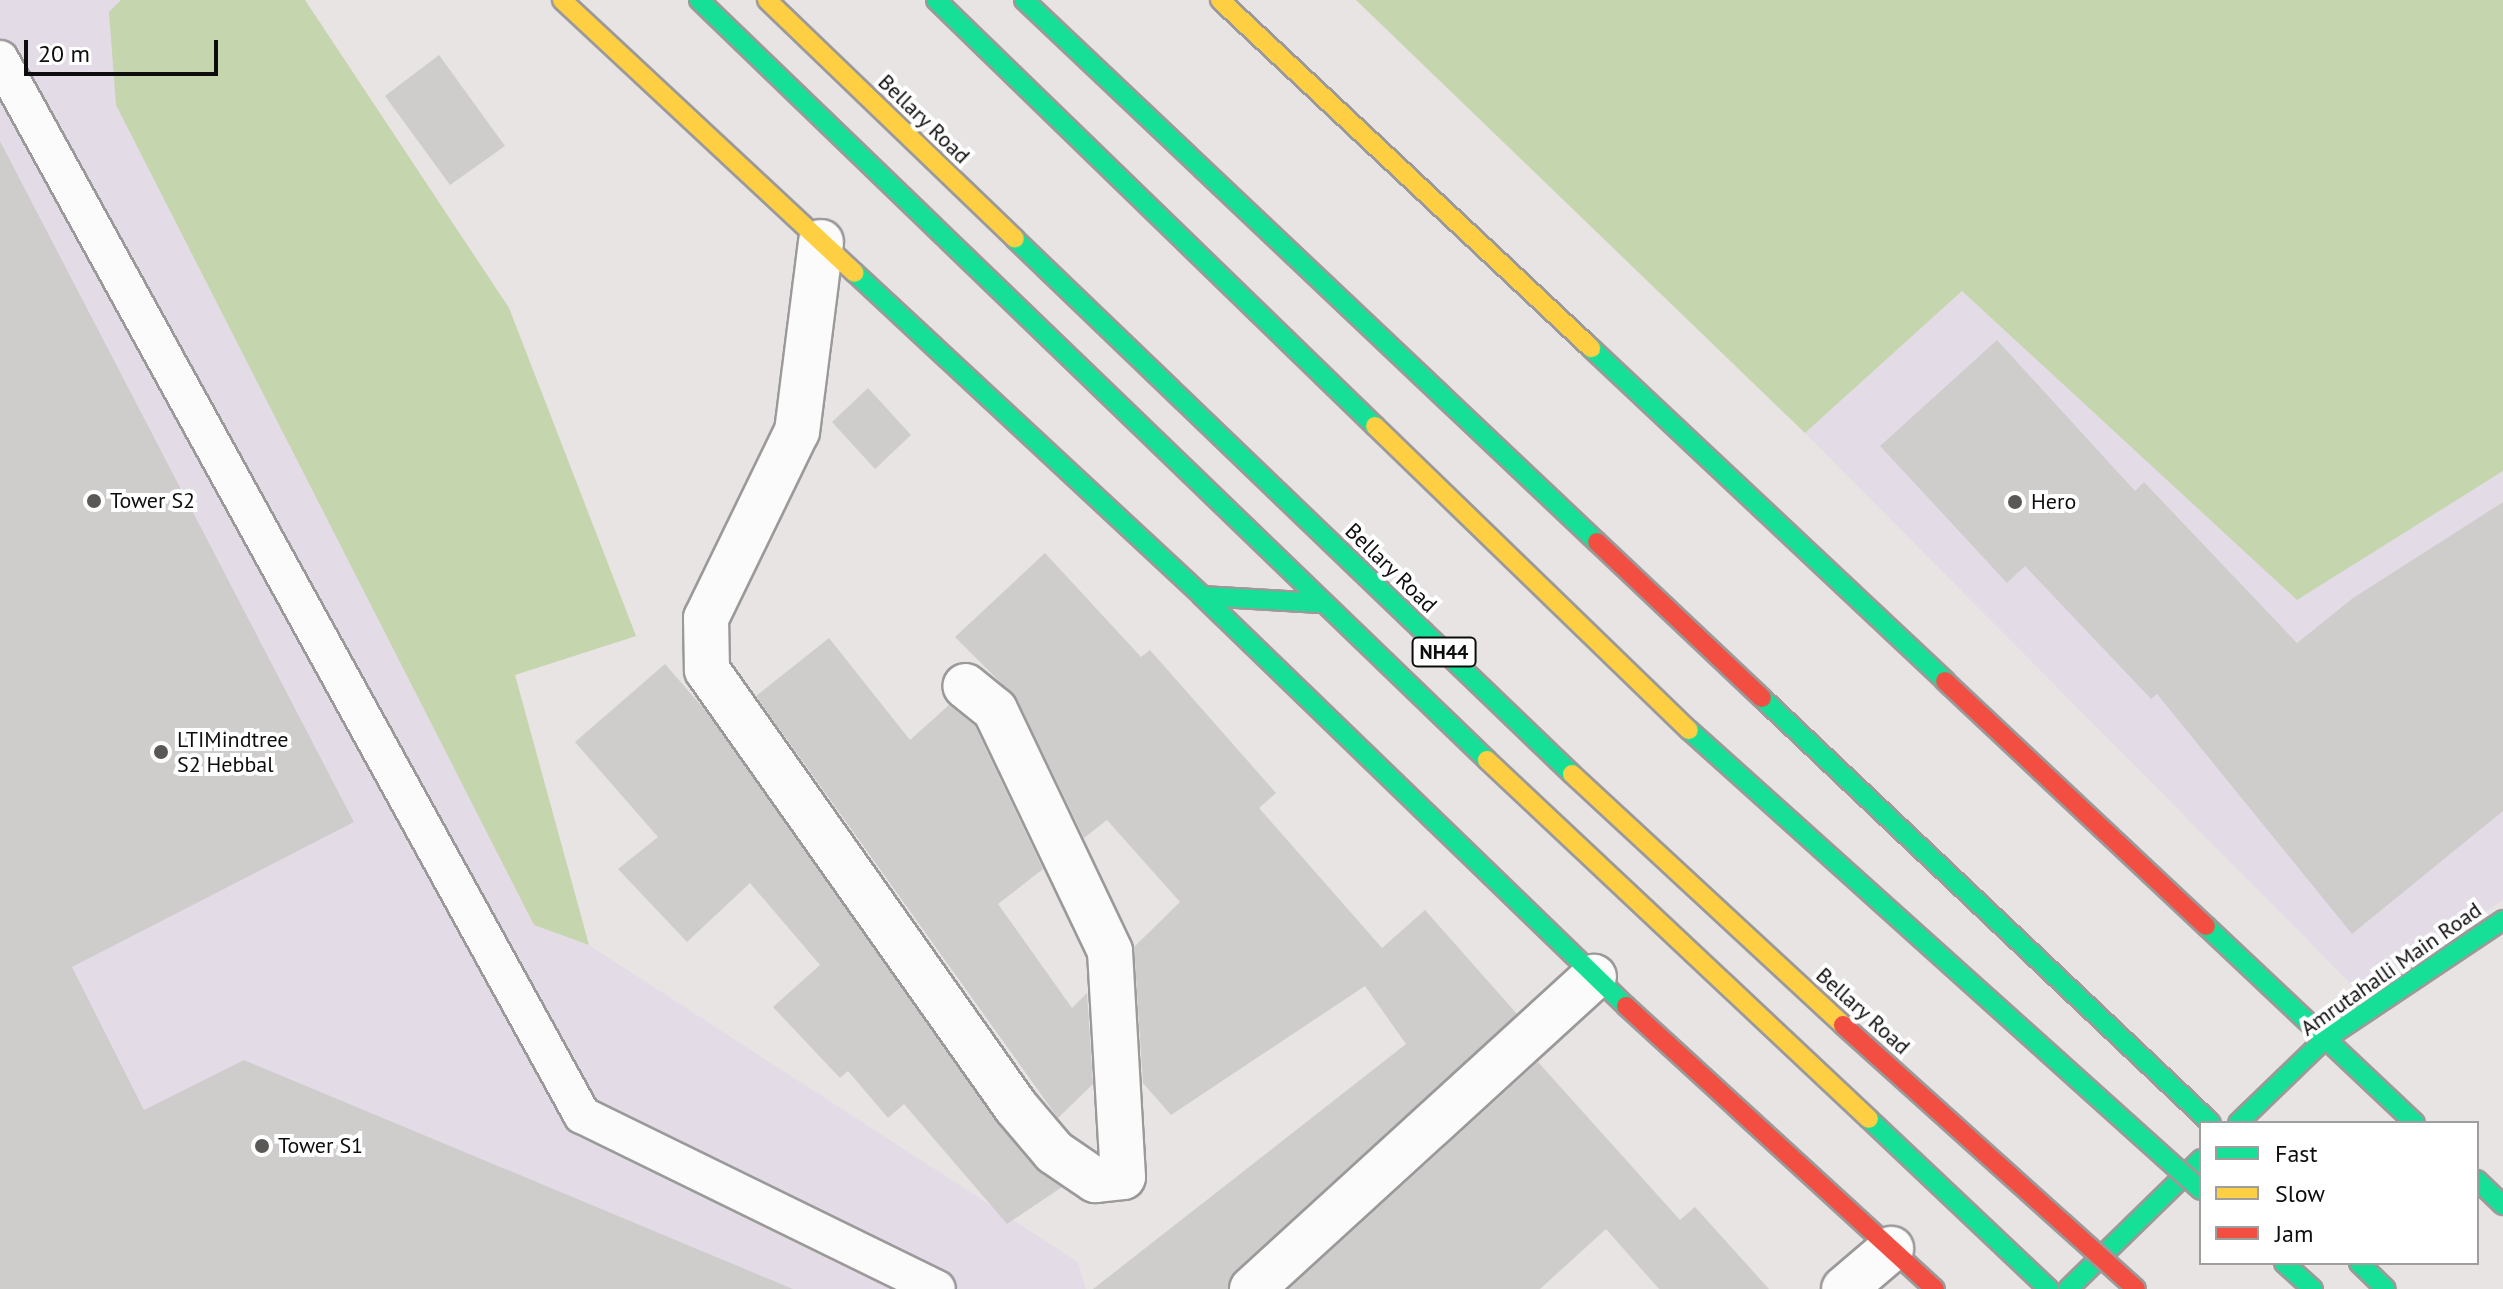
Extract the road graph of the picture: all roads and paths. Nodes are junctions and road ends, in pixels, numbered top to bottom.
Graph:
1 (562, 0) edge
2 (699, 0) edge
3 (767, 0) edge
4 (936, 0) edge
5 (1024, 0) edge
6 (1220, 0) edge
7 (0, 59) edge
8 (821, 242) junction
9 (1202, 596) junction
10 (1320, 603) junction
11 (965, 686) dead end
12 (2503, 920) edge
13 (1594, 977) junction
14 (2324, 1040) junction
15 (2209, 1121) edge
16 (2240, 1121) edge
17 (2413, 1121) edge
18 (2199, 1161) edge
19 (2479, 1182) edge
20 (2199, 1188) edge
21 (2503, 1205) edge
22 (1891, 1249) junction
23 (2286, 1265) edge
24 (2361, 1265) edge
25 (937, 1289) edge
26 (1252, 1289) edge
27 (1844, 1289) edge
28 (1935, 1289) edge
29 (2049, 1289) edge
30 (2068, 1289) edge
31 (2136, 1289) edge
32 (2313, 1289) edge
33 (2386, 1289) edge

1 - 8 main road
2 - 10 main road
3 - 31 main road, Bellary Road / NH44, bridge
4 - 20 main road, bridge
5 - 15 main road
6 - 14 main road
7 - 25 lane
8 - 9 main road
8 - 11 street
9 - 10 main road
9 - 13 main road
10 - 29 main road
12 - 14 main road, Amrutahalli Main Road
13 - 22 main road
13 - 26 street
14 - 16 main road, Amrutahalli Main Road
14 - 17 main road
18 - 30 main road
19 - 21 main road
22 - 27 street
22 - 28 main road
23 - 32 main road
24 - 33 main road

